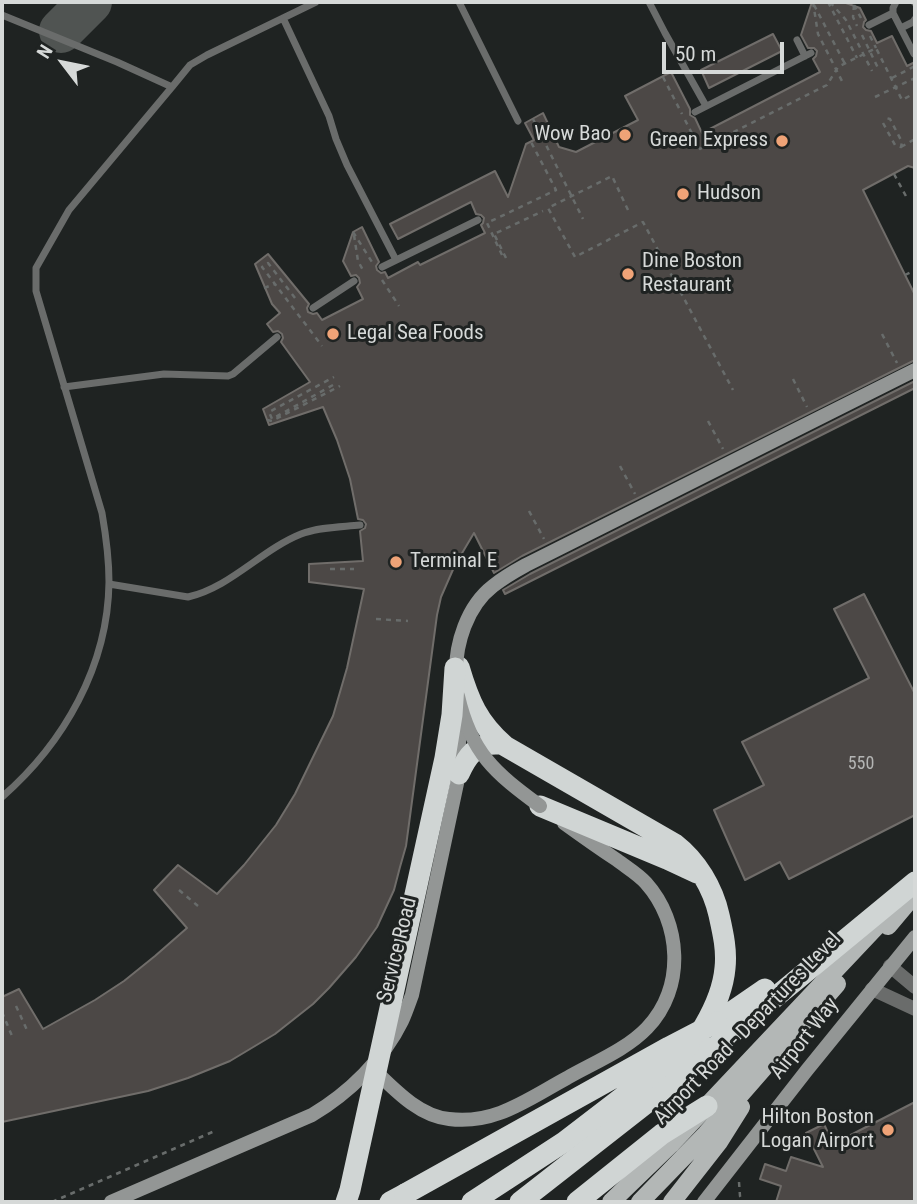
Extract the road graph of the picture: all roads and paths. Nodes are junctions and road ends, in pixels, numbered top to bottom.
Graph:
1 (316, 2) edge
2 (458, 2) edge
3 (649, 2) edge
4 (813, 2) edge
5 (829, 2) edge
6 (896, 2) edge
7 (854, 5) dead end
8 (893, 13) junction
9 (2, 15) edge
10 (283, 18) junction
11 (853, 18) dead end
12 (915, 19) edge
13 (869, 25) dead end
14 (901, 28) junction
15 (797, 40) dead end
16 (868, 47) dead end
17 (914, 54) edge
18 (858, 58) junction
19 (845, 64) junction
20 (915, 66) edge
21 (878, 68) dead end
22 (872, 71) dead end
23 (663, 77) dead end
24 (892, 78) junction
25 (915, 78) edge
26 (844, 85) dead end
27 (172, 87) junction
28 (915, 93) edge
29 (875, 97) dead end
30 (706, 106) junction
31 (695, 112) dead end
32 (886, 118) dead end
33 (533, 119) dead end
34 (518, 121) dead end
35 (883, 122) dead end
36 (915, 139) edge
37 (531, 142) dead end
38 (901, 147) junction
39 (894, 174) dead end
40 (907, 198) dead end
41 (628, 210) dead end
42 (543, 211) dead end
43 (583, 219) dead end
44 (478, 220) dead end
45 (353, 232) dead end
46 (502, 255) dead end
47 (506, 258) dead end
48 (396, 260) junction
49 (358, 261) dead end
50 (382, 267) dead end
51 (915, 270) edge
52 (905, 275) dead end
53 (354, 281) dead end
54 (275, 284) junction
55 (264, 288) dead end
56 (295, 299) dead end
57 (313, 308) dead end
58 (882, 334) dead end
59 (277, 337) dead end
60 (322, 346) dead end
61 (911, 370) edge
62 (334, 377) dead end
63 (793, 379) dead end
64 (332, 385) dead end
65 (340, 386) dead end
66 (64, 387) junction
67 (733, 390) dead end
68 (292, 409) junction
69 (296, 417) dead end
70 (812, 417) junction
71 (267, 421) dead end
72 (708, 421) dead end
73 (728, 458) junction
74 (360, 526) dead end
75 (330, 569) dead end
76 (354, 569) dead end
77 (109, 584) junction
78 (376, 619) dead end
79 (408, 621) dead end
80 (457, 668) junction
81 (505, 746) junction
82 (459, 774) junction
83 (2, 797) edge
84 (540, 806) junction
85 (702, 876) junction
86 (915, 881) edge
87 (178, 890) dead end
88 (915, 894) edge
89 (198, 906) dead end
90 (915, 937) edge
91 (890, 966) junction
92 (915, 987) edge
93 (872, 989) junction
94 (16, 1006) dead end
95 (915, 1009) edge
96 (2, 1012) edge
97 (717, 1022) junction
98 (27, 1030) dead end
99 (12, 1036) dead end
100 (769, 1063) junction
101 (371, 1067) junction
102 (653, 1098) junction
103 (707, 1106) junction
104 (217, 1130) dead end
105 (739, 1178) dead end
106 (397, 1198) edge
107 (52, 1202) edge
108 (111, 1202) edge
109 (346, 1202) edge
110 (472, 1202) edge
111 (520, 1202) edge
112 (578, 1202) edge
113 (611, 1202) edge
114 (640, 1202) edge
115 (672, 1202) edge
116 (704, 1202) edge
117 (743, 1202) edge

1 - 10 lane
2 - 34 lane
3 - 30 lane
4 - 19 path
4 - 26 path
5 - 18 path
5 - 22 path
6 - 8 lane
7 - 11 path
8 - 13 lane
8 - 14 lane
9 - 27 lane
10 - 27 lane
10 - 48 lane
12 - 14 lane
14 - 17 lane
15 - 30 lane
16 - 21 path
18 - 19 path
18 - 24 path
19 - 23 path
20 - 24 path
24 - 28 path
25 - 29 path
27 - 66 lane
30 - 31 lane
32 - 38 path
33 - 43 path
35 - 38 path
36 - 38 path
37 - 46 path
39 - 40 path
41 - 67 path
42 - 47 path
44 - 48 lane
45 - 49 path
48 - 50 lane
51 - 52 path
53 - 57 lane
54 - 55 path
54 - 56 path
54 - 60 path
58 - 61 path
59 - 66 lane
61 - 70 main road
61 - 80 main road, bridge
62 - 68 path
63 - 70 path
64 - 68 path
65 - 68 path
66 - 77 lane
68 - 69 path
68 - 71 path
70 - 73 main road
72 - 73 path
73 - 80 main road
74 - 77 lane
75 - 76 path
77 - 83 lane
78 - 79 path
80 - 81 highway
80 - 82 main road, Service Road
80 - 84 main road, bridge
80 - 109 highway, bridge
81 - 82 highway
81 - 85 highway
82 - 101 main road, Service Road
84 - 85 highway
84 - 101 main road
85 - 102 highway
86 - 97 highway
86 - 102 highway
86 - 103 main road, Airport Road - Departures Level
87 - 89 path
88 - 100 main road
90 - 91 main road, Airport Way
91 - 92 street
91 - 93 main road, Airport Way
93 - 95 street
93 - 116 main road, Airport Way
94 - 98 path
96 - 99 path
97 - 106 highway, bridge
97 - 110 highway, bridge
100 - 114 main road
100 - 115 main road
101 - 108 main road, Service Road
102 - 111 highway
103 - 112 highway
103 - 113 main road, Airport Road - Departures Level
104 - 107 path
105 - 117 path

